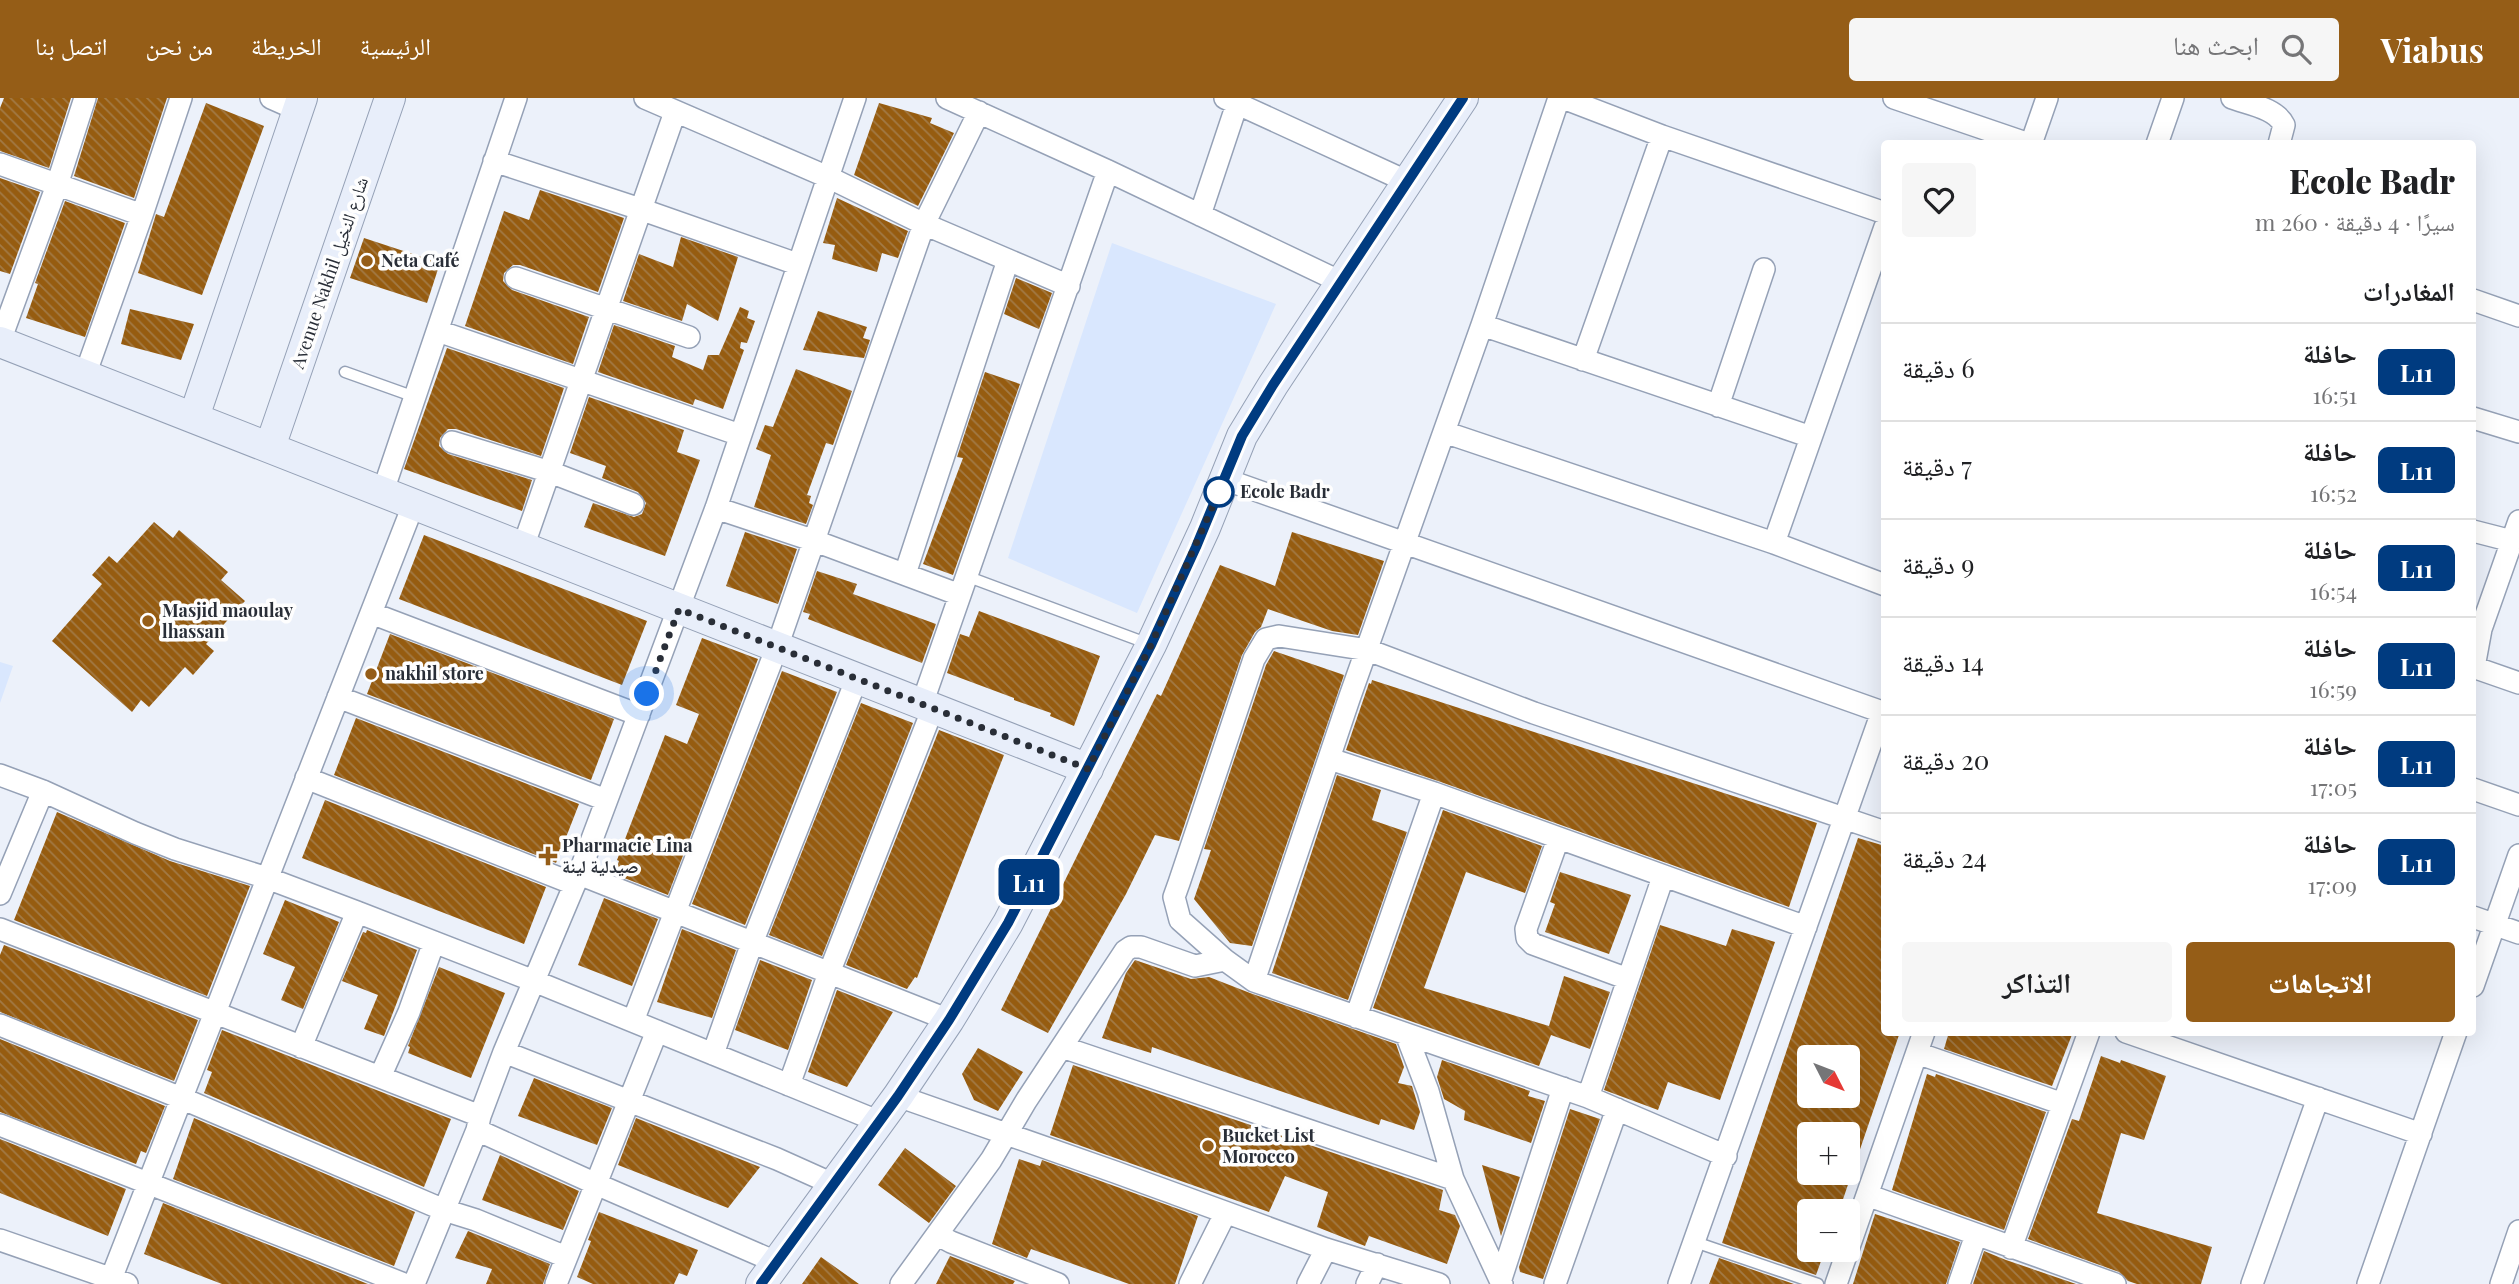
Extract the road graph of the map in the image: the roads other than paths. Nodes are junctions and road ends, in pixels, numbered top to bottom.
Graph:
1 (85, 98) edge
2 (181, 98) edge
3 (271, 98) edge
4 (390, 98) edge
5 (516, 98) edge
6 (645, 98) edge
7 (855, 98) edge
8 (947, 98) edge
9 (1463, 98) edge
10 (1561, 98) edge
11 (1894, 98) edge
12 (2046, 98) edge
13 (2173, 98) edge
14 (2232, 98) edge
15 (1231, 101) edge
16 (300, 104) edge
17 (675, 112) junction
18 (979, 112) junction
19 (1662, 136) junction
20 (2018, 140) edge
21 (2031, 140) edge
22 (2158, 140) edge
23 (2280, 140) edge
24 (494, 161) junction
25 (0, 164) edge
26 (1108, 171) junction
27 (830, 178) junction
28 (1406, 181) junction
29 (57, 185) junction
30 (640, 209) junction
31 (1881, 212) edge
32 (142, 215) junction
33 (1200, 215) junction
34 (924, 224) junction
35 (1881, 238) edge
36 (1008, 260) junction
37 (797, 264) junction
38 (1765, 269) dead end
39 (516, 278) dead end
40 (1341, 282) junction
41 (1069, 286) junction
42 (2476, 301) edge
43 (606, 307) junction
44 (2519, 316) edge
45 (1482, 325) junction
46 (438, 331) junction
47 (689, 337) dead end
48 (0, 342) edge
49 (1583, 360) junction
50 (345, 372) dead end
51 (85, 375) junction
52 (580, 380) junction
53 (415, 397) junction
54 (1718, 407) junction
55 (194, 417) junction
56 (2476, 419) edge
57 (1444, 432) junction
58 (2519, 432) edge
59 (740, 435) junction
60 (1811, 437) junction
61 (452, 442) dead end
62 (270, 447) junction
63 (550, 472) junction
64 (1224, 479) junction
65 (383, 491) junction
66 (414, 503) junction
67 (633, 504) dead end
68 (716, 508) junction
69 (2476, 530) edge
70 (2515, 531) edge
71 (815, 541) junction
72 (1404, 541) junction
73 (1774, 543) junction
74 (523, 547) junction
75 (905, 575) junction
76 (1881, 577) edge
77 (963, 586) junction
78 (679, 609) junction
79 (371, 612) junction
80 (1151, 645) junction
81 (778, 647) junction
82 (1368, 650) junction
83 (2476, 656) edge
84 (2476, 668) edge
85 (857, 678) junction
86 (2519, 683) edge
87 (338, 697) junction
88 (928, 706) junction
89 (1881, 711) edge
90 (639, 715) junction
91 (1881, 717) edge
92 (1330, 759) junction
93 (1088, 769) junction
94 (0, 775) edge
95 (306, 778) junction
96 (2476, 790) edge
97 (43, 791) junction
98 (1434, 793) junction
99 (606, 800) junction
100 (2519, 805) edge
101 (1844, 819) junction
102 (1881, 831) edge
103 (1558, 839) junction
104 (2519, 855) edge
105 (1664, 877) junction
106 (267, 878) junction
107 (576, 879) junction
108 (0, 894) edge
109 (357, 912) junction
110 (674, 912) junction
111 (2476, 918) edge
112 (2494, 925) junction
113 (1806, 927) junction
114 (0, 929) edge
115 (2519, 933) edge
116 (434, 942) junction
117 (752, 943) junction
118 (1225, 960) junction
119 (829, 973) junction
120 (2476, 977) edge
121 (1628, 979) junction
122 (534, 981) junction
123 (1254, 981) junction
124 (214, 1013) junction
125 (1356, 1017) junction
126 (949, 1020) junction
127 (633, 1021) junction
128 (0, 1025) edge
129 (657, 1031) junction
130 (1406, 1034) junction
131 (1923, 1036) edge
132 (2088, 1036) edge
133 (2138, 1036) edge
134 (2455, 1036) edge
135 (301, 1047) junction
136 (1062, 1047) junction
137 (504, 1052) junction
138 (1917, 1053) junction
139 (713, 1054) junction
140 (380, 1077) junction
141 (789, 1085) junction
142 (1563, 1088) junction
143 (898, 1096) junction
144 (1588, 1097) junction
145 (181, 1098) junction
146 (2318, 1098) junction
147 (627, 1101) junction
148 (2063, 1104) junction
149 (1618, 1109) junction
150 (880, 1122) junction
151 (479, 1123) junction
152 (0, 1125) edge
153 (1006, 1134) junction
154 (2421, 1134) junction
155 (1726, 1156) junction
156 (1453, 1179) junction
157 (148, 1184) junction
158 (596, 1184) junction
159 (835, 1185) junction
160 (1867, 1195) junction
161 (444, 1210) junction
162 (1225, 1214) junction
163 (2519, 1231) edge
164 (938, 1235) junction
165 (1976, 1235) junction
166 (0, 1240) edge
167 (1695, 1242) junction
168 (2011, 1248) junction
169 (1326, 1249) junction
170 (1377, 1264) junction
171 (770, 1273) edge
172 (564, 1275) edge
173 (1024, 1278) edge
174 (1502, 1281) edge
175 (116, 1282) edge
176 (404, 1284) edge
177 (414, 1284) edge
178 (901, 1284) edge
179 (1058, 1284) edge
180 (1190, 1284) edge
181 (1308, 1284) edge
182 (1367, 1284) edge
183 (1438, 1284) edge
184 (1555, 1284) edge
185 (1679, 1284) edge
186 (1818, 1284) edge
187 (1836, 1284) edge
188 (1959, 1284) edge
189 (2115, 1284) edge
190 (2252, 1284) edge
191 (2368, 1284) edge
192 (2501, 1284) edge

1 - 29 street
2 - 32 street
3 - 16 street
4 - 62 street, Avenue Nakhil شارع النخيل
5 - 24 street
6 - 17 street
7 - 27 street
8 - 18 street
9 - 28 street
10 - 19 street
10 - 45 street
11 - 20 street
12 - 21 street
13 - 22 street
14 - 23 street
15 - 28 street
15 - 33 street
16 - 55 street
17 - 27 street
17 - 30 street
18 - 26 street
18 - 34 street
19 - 31 street
19 - 49 street
24 - 30 street
24 - 46 street
25 - 29 street
26 - 33 street
26 - 41 street
27 - 34 street
27 - 37 street
28 - 40 street
29 - 32 street
29 - 48 street
30 - 37 street
30 - 43 street
32 - 51 street
33 - 40 street
34 - 36 street
34 - 71 street
35 - 60 street
36 - 41 street
36 - 75 street
37 - 59 street
38 - 54 street
39 - 43 street
40 - 64 street
41 - 77 street
42 - 44 street
43 - 47 street
43 - 52 street
45 - 49 street
45 - 57 street
46 - 52 street
46 - 53 street
48 - 51 street
49 - 54 street
50 - 53 lane
51 - 55 street
52 - 59 street
52 - 63 street
53 - 65 street
54 - 60 street
55 - 62 street
56 - 58 street
57 - 72 street
57 - 73 street
59 - 68 street
60 - 73 street
61 - 63 street
62 - 65 street
63 - 67 street
63 - 74 street
64 - 72 street
64 - 80 street
65 - 66 street
66 - 74 street
66 - 79 street
68 - 71 street
68 - 78 street
69 - 70 street
70 - 83 street
71 - 75 street
71 - 81 street
72 - 82 street
72 - 89 street
73 - 76 street
74 - 78 street
75 - 77 street
77 - 80 lane
77 - 88 street
78 - 81 street
78 - 90 street
79 - 87 street
79 - 90 street
80 - 93 street
81 - 85 street
81 - 110 street
82 - 92 street
82 - 101 street
82 - 118 street
84 - 86 street
85 - 88 street
85 - 117 street
87 - 95 street
87 - 99 street
88 - 93 street
88 - 119 street
90 - 99 street
91 - 101 street
92 - 98 street
92 - 123 street
93 - 126 street
94 - 97 street
95 - 106 street
95 - 107 street
96 - 100 street
97 - 106 street
97 - 108 street
98 - 103 street
98 - 125 street
99 - 107 street
101 - 102 street
101 - 113 street
103 - 105 street
103 - 121 street
104 - 112 street
105 - 113 street
105 - 121 street
106 - 109 street
106 - 124 street
107 - 110 street
107 - 122 street
109 - 116 street
109 - 135 street
110 - 117 street
110 - 127 street
111 - 112 street
112 - 115 street
112 - 120 street
113 - 155 street
114 - 124 street
116 - 122 street
116 - 140 street
117 - 119 street
117 - 139 street
118 - 123 street
118 - 136 street
119 - 126 street
119 - 141 street
121 - 144 street
122 - 127 street
122 - 137 street
123 - 125 street
124 - 135 street
124 - 145 street
125 - 130 street
126 - 143 street
127 - 129 street
128 - 145 street
129 - 139 street
129 - 147 street
130 - 142 street
130 - 156 street
131 - 138 street
132 - 148 street
133 - 146 street
134 - 154 street
135 - 140 street
136 - 153 street
136 - 156 street
137 - 147 street
137 - 151 street
138 - 148 street
138 - 160 street
139 - 141 street
140 - 151 street
141 - 150 street
142 - 144 street
142 - 174 street
143 - 150 street
143 - 153 street
144 - 149 street
145 - 157 street
145 - 161 street
146 - 154 street
146 - 190 street
147 - 158 street
147 - 159 street
148 - 168 street
149 - 155 street
149 - 184 street
150 - 159 street
151 - 158 street
151 - 161 street
152 - 157 street
153 - 162 street
153 - 164 street
154 - 191 street
155 - 167 street
156 - 174 street
157 - 175 street
157 - 176 street
158 - 171 street
158 - 172 street
159 - 171 street
160 - 165 street
160 - 187 street
161 - 172 street
161 - 177 street
162 - 169 street
162 - 180 street
163 - 192 street
164 - 173 street
164 - 178 street
165 - 168 street
165 - 188 street
166 - 175 street
167 - 185 street
167 - 186 lane
168 - 189 street
169 - 170 street
169 - 181 street
170 - 182 street
170 - 183 street
173 - 179 street

